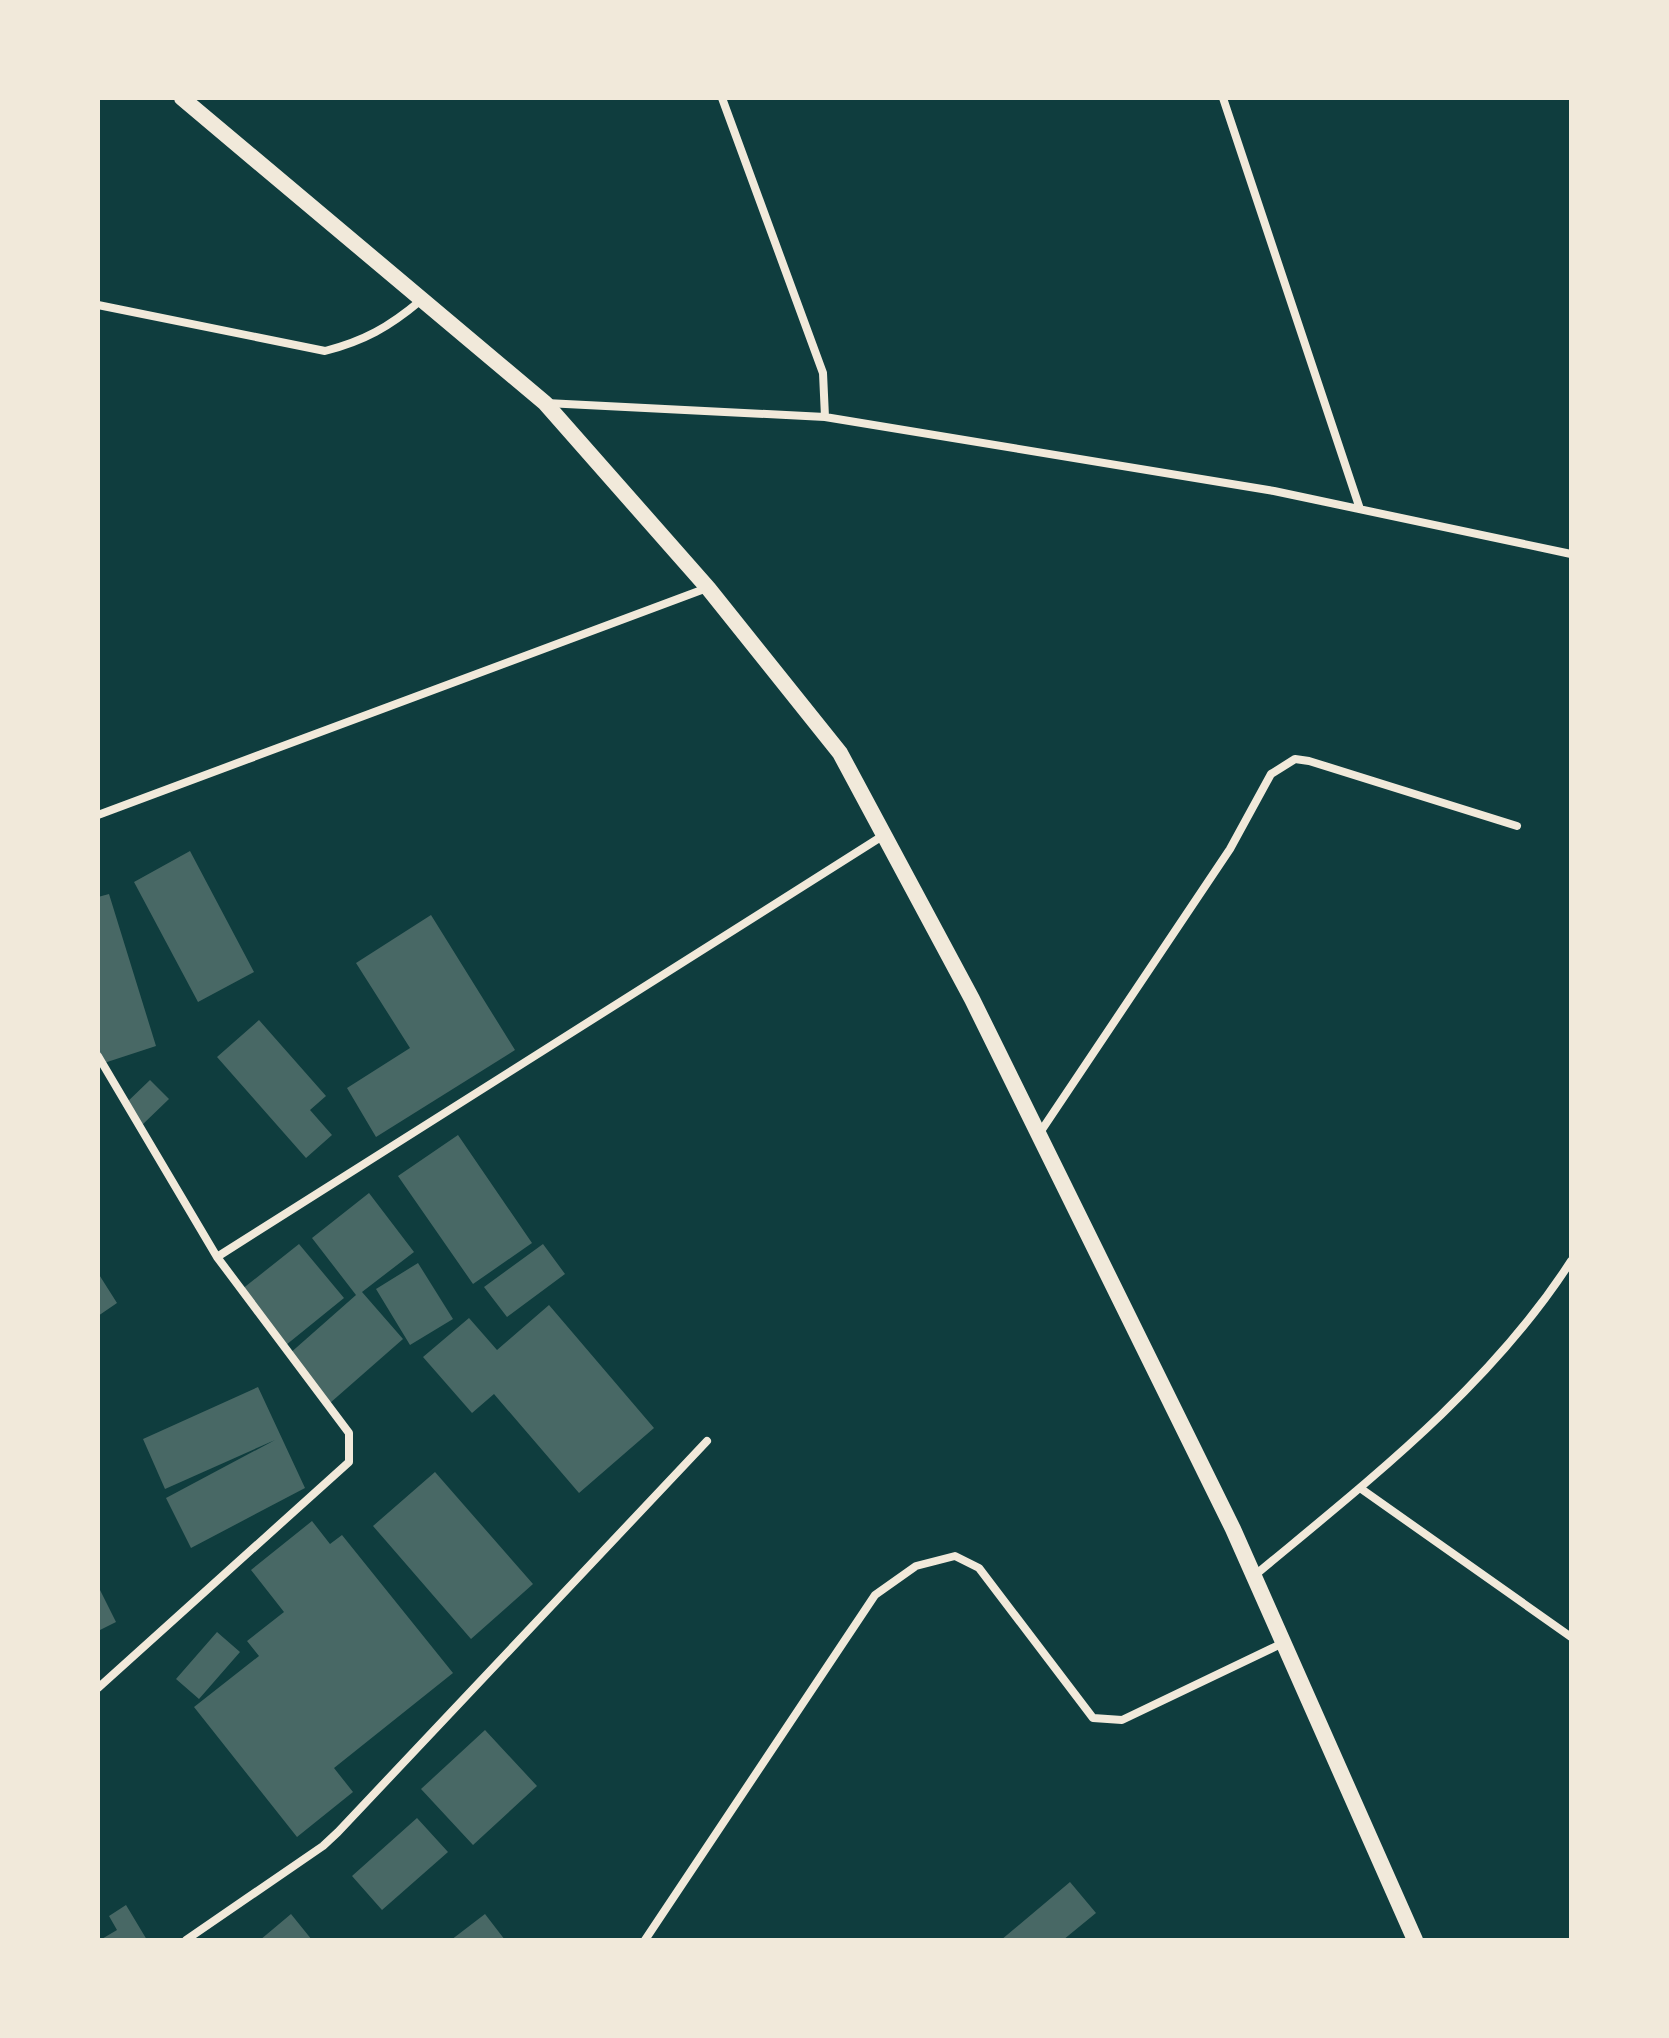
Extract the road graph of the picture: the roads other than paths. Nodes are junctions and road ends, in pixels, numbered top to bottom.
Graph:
1 (182, 98) edge
2 (722, 98) edge
3 (1223, 98) edge
4 (420, 301) junction
5 (98, 305) edge
6 (545, 403) junction
7 (825, 417) junction
8 (1360, 509) junction
9 (1571, 554) edge
10 (708, 588) junction
11 (98, 815) edge
12 (1517, 826) dead end
13 (884, 835) junction
14 (98, 1056) edge
15 (1039, 1135) junction
16 (217, 1257) junction
17 (1571, 1261) edge
18 (707, 1441) dead end
19 (1360, 1488) junction
20 (1254, 1576) junction
21 (1571, 1637) edge
22 (1284, 1643) junction
23 (98, 1688) edge
24 (186, 1940) edge
25 (645, 1940) edge
26 (1415, 1940) edge

1 - 4 main road
2 - 7 street
3 - 8 street
4 - 5 street
4 - 6 main road
6 - 7 street
6 - 10 main road
7 - 8 street
8 - 9 street
10 - 11 street
10 - 13 main road
12 - 15 street
13 - 15 main road
13 - 16 street
14 - 16 street
15 - 20 main road
16 - 23 street
17 - 19 street
18 - 24 street
19 - 20 street
19 - 21 street
20 - 22 main road
22 - 25 street
22 - 26 main road

